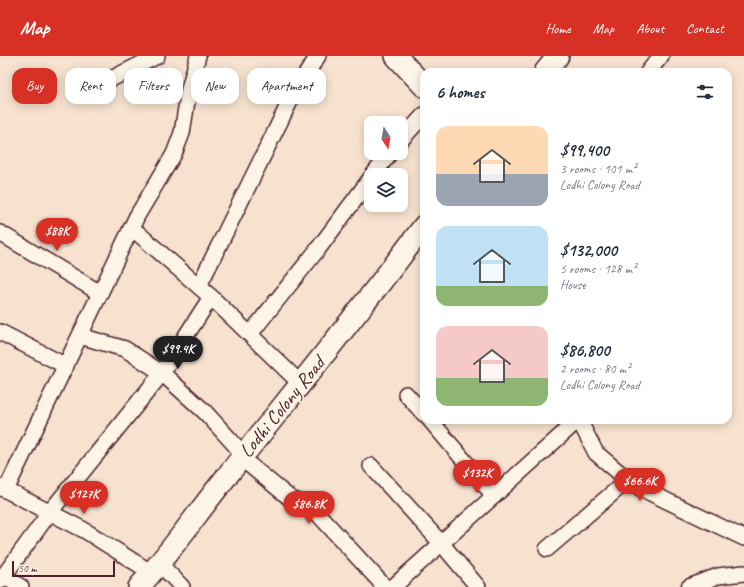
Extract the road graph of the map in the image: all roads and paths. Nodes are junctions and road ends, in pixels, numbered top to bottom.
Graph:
1 (157, 56) edge
2 (198, 56) edge
3 (318, 56) edge
4 (396, 56) edge
5 (558, 56) edge
6 (661, 56) edge
7 (548, 68) edge
8 (651, 68) edge
9 (116, 76) edge
10 (420, 82) edge
11 (420, 119) edge
12 (408, 132) edge
13 (385, 160) edge
14 (378, 168) edge
15 (364, 187) edge
16 (132, 228) junction
17 (420, 231) edge
18 (0, 233) edge
19 (199, 286) junction
20 (100, 293) junction
21 (211, 297) junction
22 (0, 332) edge
23 (250, 334) junction
24 (80, 336) junction
25 (66, 366) junction
26 (162, 373) junction
27 (301, 384) junction
28 (406, 394) dead end
29 (420, 410) edge
30 (436, 424) edge
31 (574, 424) edge
32 (580, 424) edge
33 (243, 456) junction
34 (371, 466) dead end
35 (628, 480) junction
36 (3, 489) edge
37 (494, 496) junction
38 (50, 512) junction
39 (744, 538) edge
40 (441, 543) junction
41 (547, 549) dead end
42 (744, 573) edge
43 (150, 575) edge
44 (2, 578) edge
45 (711, 583) edge
46 (21, 587) edge
47 (182, 587) edge
48 (385, 587) edge
49 (393, 587) edge
50 (478, 587) edge
51 (689, 587) edge

1 - 9 street
2 - 16 street
3 - 19 street
4 - 10 main road
5 - 7 main road
6 - 8 street
11 - 12 street
13 - 14 street
15 - 23 street
16 - 19 street
16 - 20 street
17 - 27 main road, Lodhi Colony Road
18 - 20 street
19 - 21 street
20 - 24 street
21 - 23 street
21 - 26 street
22 - 25 street
23 - 27 street
24 - 25 street
24 - 26 street
25 - 36 street
26 - 33 street
26 - 38 street
27 - 33 main road, Lodhi Colony Road
28 - 29 street
30 - 37 street
31 - 37 street
32 - 35 street
33 - 43 main road, Lodhi Colony Road
33 - 48 street
34 - 40 street
35 - 39 street
35 - 41 street
36 - 38 street
37 - 40 street
38 - 43 street
38 - 44 street
40 - 49 street
40 - 50 street
42 - 45 street
43 - 47 street
44 - 46 street
45 - 51 street

